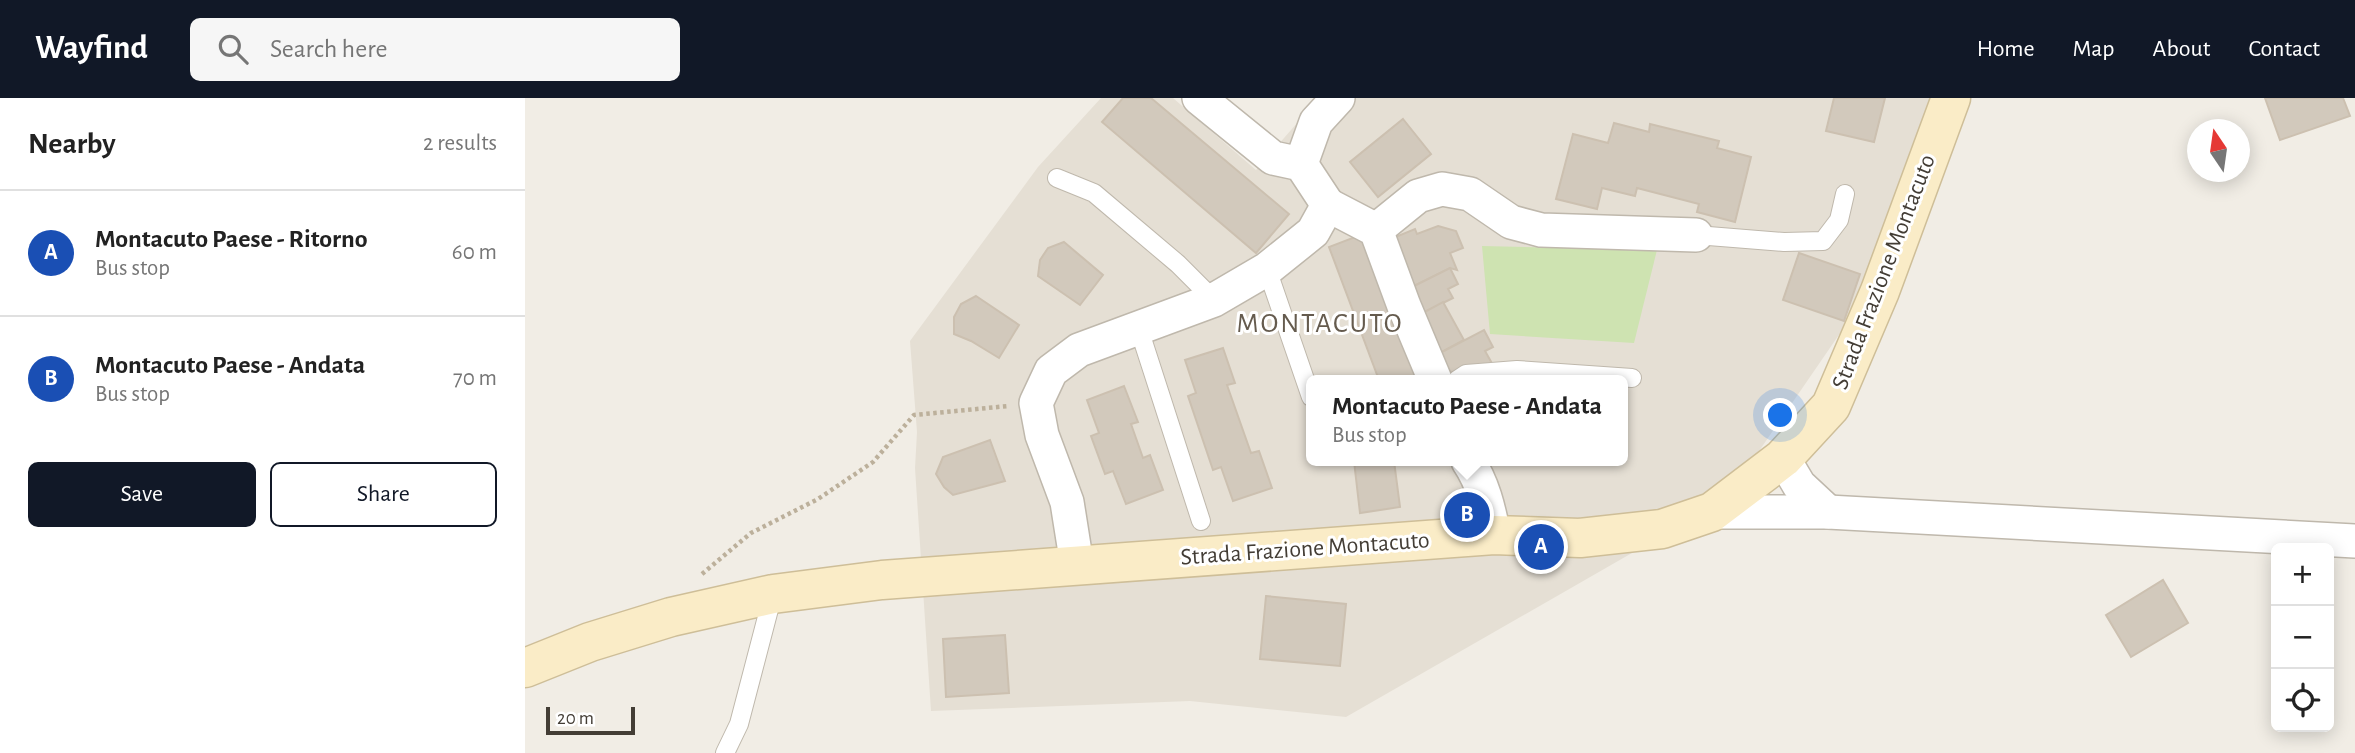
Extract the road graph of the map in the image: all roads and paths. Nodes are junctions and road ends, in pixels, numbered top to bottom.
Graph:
1 (1199, 98) edge
2 (1338, 98) edge
3 (1951, 98) edge
4 (1301, 164) junction
5 (1057, 178) dead end
6 (1845, 194) dead end
7 (1328, 205) junction
8 (1376, 230) junction
9 (1696, 235) joint
10 (1267, 269) junction
11 (1214, 300) junction
12 (1139, 329) junction
13 (1433, 375) edge
14 (1464, 375) edge
15 (1589, 375) edge
16 (1628, 378) edge
17 (1632, 378) dead end
18 (1306, 382) edge
19 (1036, 403) junction
20 (1783, 458) junction
21 (1471, 466) edge
22 (1712, 512) junction
23 (1828, 512) junction
24 (1201, 521) dead end
25 (1494, 535) junction
26 (2355, 541) edge
27 (1077, 565) junction
28 (773, 594) junction
29 (671, 617) junction
30 (525, 668) edge
31 (725, 753) edge

1 - 4 street
2 - 4 street
3 - 20 street, Strada Frazione Montacuto
4 - 7 street
5 - 11 lane
6 - 9 lane
7 - 8 street
7 - 10 street
8 - 9 street
8 - 13 street
10 - 11 street
10 - 18 lane
11 - 12 street
12 - 19 street
12 - 24 lane
14 - 15 lane
16 - 17 lane
19 - 27 street
19 - 29 path
20 - 22 street, Strada Frazione Montacuto
20 - 23 street
21 - 25 street
22 - 23 street
22 - 25 street, Strada Frazione Montacuto
23 - 26 street
25 - 27 street, Strada Frazione Montacuto
27 - 28 street, Strada Frazione Montacuto
28 - 29 street, Strada Frazione Montacuto
28 - 31 lane
29 - 30 street, Strada Frazione Montacuto

